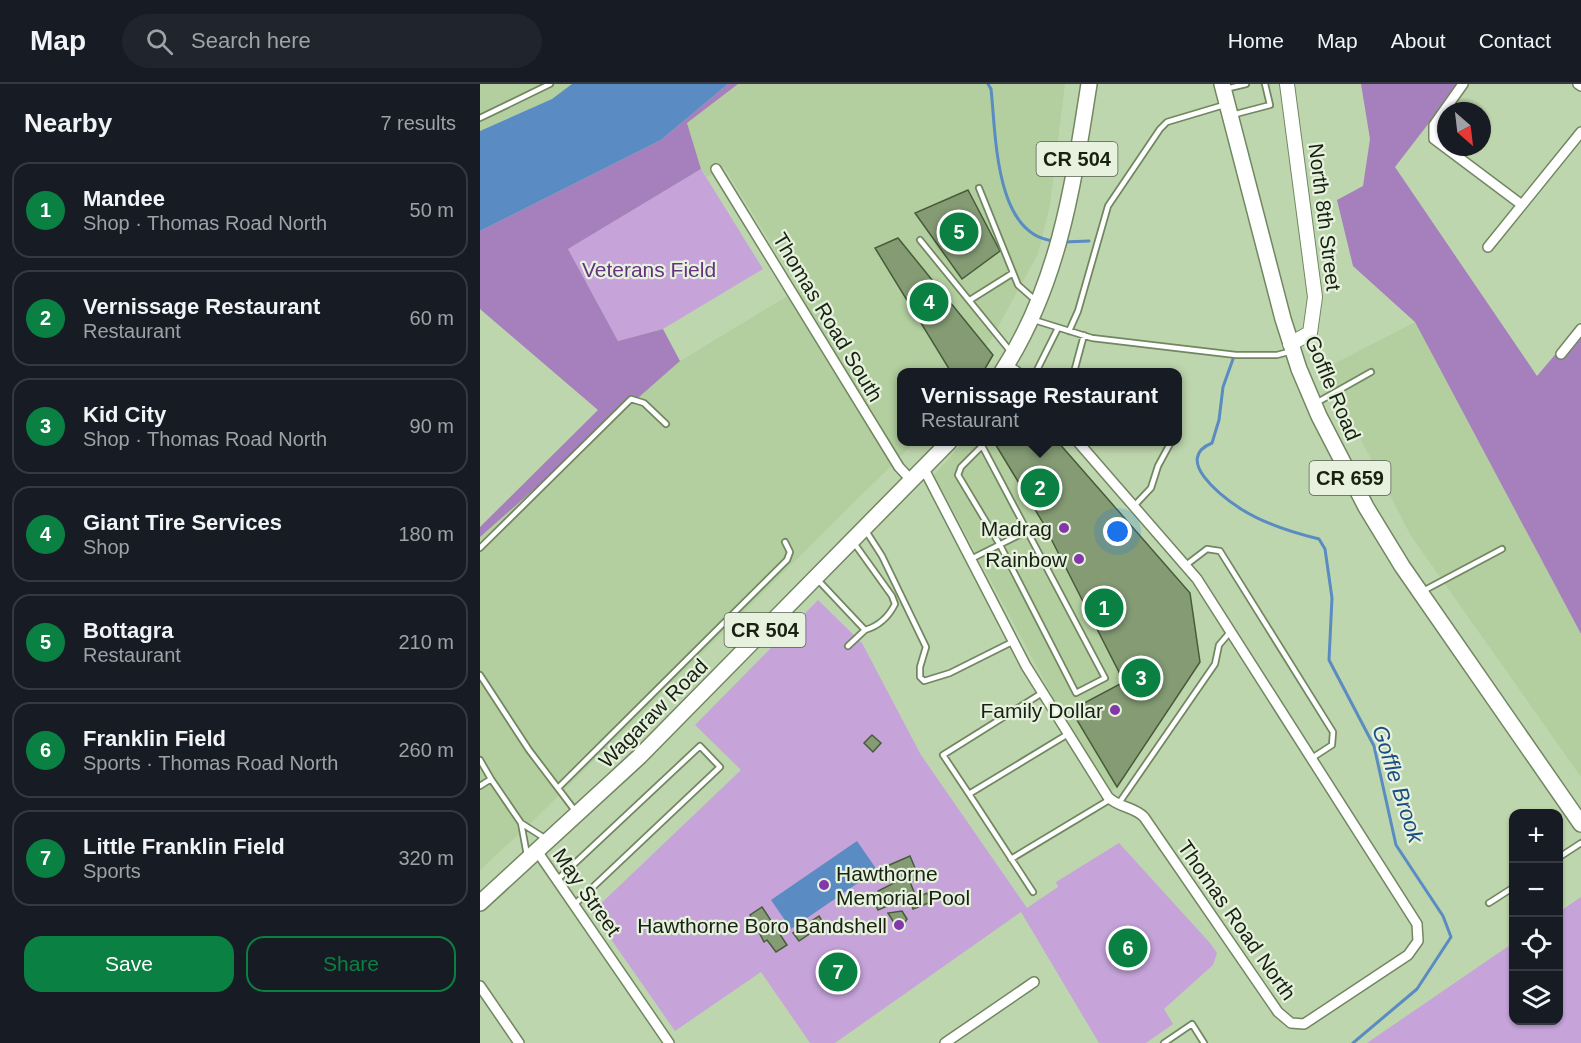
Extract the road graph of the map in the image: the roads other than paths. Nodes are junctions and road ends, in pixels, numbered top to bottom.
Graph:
1 (550, 84) edge
2 (1089, 84) edge
3 (1246, 84) edge
4 (1265, 84) edge
5 (1287, 84) edge
6 (1463, 84) edge
7 (1225, 98) edge
8 (480, 117) edge
9 (1581, 132) edge
10 (716, 169) dead end
11 (980, 188) dead end
12 (1522, 205) junction
13 (920, 240) dead end
14 (1488, 247) dead end
15 (1013, 273) junction
16 (970, 300) junction
17 (1039, 304) junction
18 (1032, 319) junction
19 (1058, 328) junction
20 (1581, 329) edge
21 (1069, 331) junction
22 (1084, 336) junction
23 (1292, 347) junction
24 (1561, 354) dead end
25 (1010, 366) edge
26 (1038, 368) edge
27 (1075, 368) edge
28 (1371, 372) dead end
29 (1314, 404) junction
30 (666, 423) dead end
31 (945, 446) edge
32 (979, 446) edge
33 (982, 446) edge
34 (1082, 446) edge
35 (1168, 446) edge
36 (924, 469) junction
37 (912, 481) junction
38 (1134, 506) junction
39 (865, 529) junction
40 (1027, 531) junction
41 (853, 541) junction
42 (785, 542) dead end
43 (1000, 545) junction
44 (480, 548) edge
45 (1502, 549) dead end
46 (971, 559) junction
47 (1186, 565) junction
48 (817, 578) junction
49 (1420, 592) junction
50 (865, 630) junction
51 (1231, 631) junction
52 (1012, 642) junction
53 (848, 646) dead end
54 (480, 675) edge
55 (1042, 693) junction
56 (1068, 734) junction
57 (1312, 758) junction
58 (480, 760) edge
59 (491, 779) junction
60 (480, 786) edge
61 (558, 788) junction
62 (969, 794) junction
63 (1114, 802) junction
64 (578, 814) junction
65 (521, 823) junction
66 (1581, 824) edge
67 (1581, 843) edge
68 (538, 851) junction
69 (1563, 855) edge
70 (1011, 859) junction
71 (557, 880) junction
72 (1509, 890) edge
73 (1033, 892) dead end
74 (480, 903) edge
75 (1489, 903) dead end
76 (574, 905) junction
77 (1034, 982) dead end
78 (480, 986) edge
79 (519, 1043) edge
80 (669, 1043) edge
81 (945, 1043) edge
82 (1164, 1043) edge
83 (1204, 1043) edge

1 - 8 lane
2 - 17 main road, CR 504
3 - 7 lane
4 - 7 lane
5 - 23 street, North 8th Street
6 - 12 street
7 - 21 lane
7 - 23 main road, Goffle Road / CR 659
9 - 12 street
10 - 37 street, Thomas Road South
11 - 15 lane
12 - 14 street
13 - 16 lane
15 - 16 lane
15 - 17 lane
16 - 25 lane
17 - 18 main road, CR 504
18 - 19 lane
18 - 25 main road, CR 504
19 - 21 lane
19 - 26 lane
20 - 24 street
21 - 22 lane
22 - 23 lane
22 - 27 lane
23 - 29 main road, Goffle Road / CR 659
28 - 29 lane
29 - 49 main road, Goffle Road / CR 659
30 - 44 lane
31 - 36 main road, Wagaraw Road / CR 504
32 - 43 lane
33 - 40 lane
34 - 38 street, Thomas Road North
35 - 38 lane
36 - 37 main road, Wagaraw Road / CR 504
36 - 46 street
37 - 39 main road, Wagaraw Road / CR 504
38 - 47 street, Thomas Road North
39 - 41 main road, Wagaraw Road / CR 504
39 - 52 lane
40 - 43 lane
40 - 43 lane
41 - 48 main road, Wagaraw Road / CR 504
41 - 50 lane
42 - 61 lane
43 - 46 lane
45 - 49 lane
46 - 52 street
47 - 51 street, Thomas Road North
47 - 57 lane
48 - 50 lane
48 - 64 main road, Wagaraw Road / CR 504
49 - 66 main road, Goffle Road / CR 659
50 - 53 lane
51 - 57 street, Thomas Road North
51 - 63 lane
52 - 55 street
54 - 61 lane
55 - 56 street
55 - 62 lane
56 - 62 lane
56 - 63 street
57 - 63 street, Thomas Road North
58 - 59 lane
59 - 60 lane
59 - 65 lane
61 - 64 lane
62 - 70 lane
63 - 70 lane
64 - 68 main road, Wagaraw Road / CR 504
65 - 68 lane
65 - 68 lane
67 - 69 lane
68 - 71 street, May Street
68 - 74 main road, Wagaraw Road / CR 504
70 - 73 lane
71 - 76 street, May Street
71 - 76 lane
72 - 75 lane
76 - 80 street, May Street
77 - 81 street
78 - 79 street
82 - 83 lane

